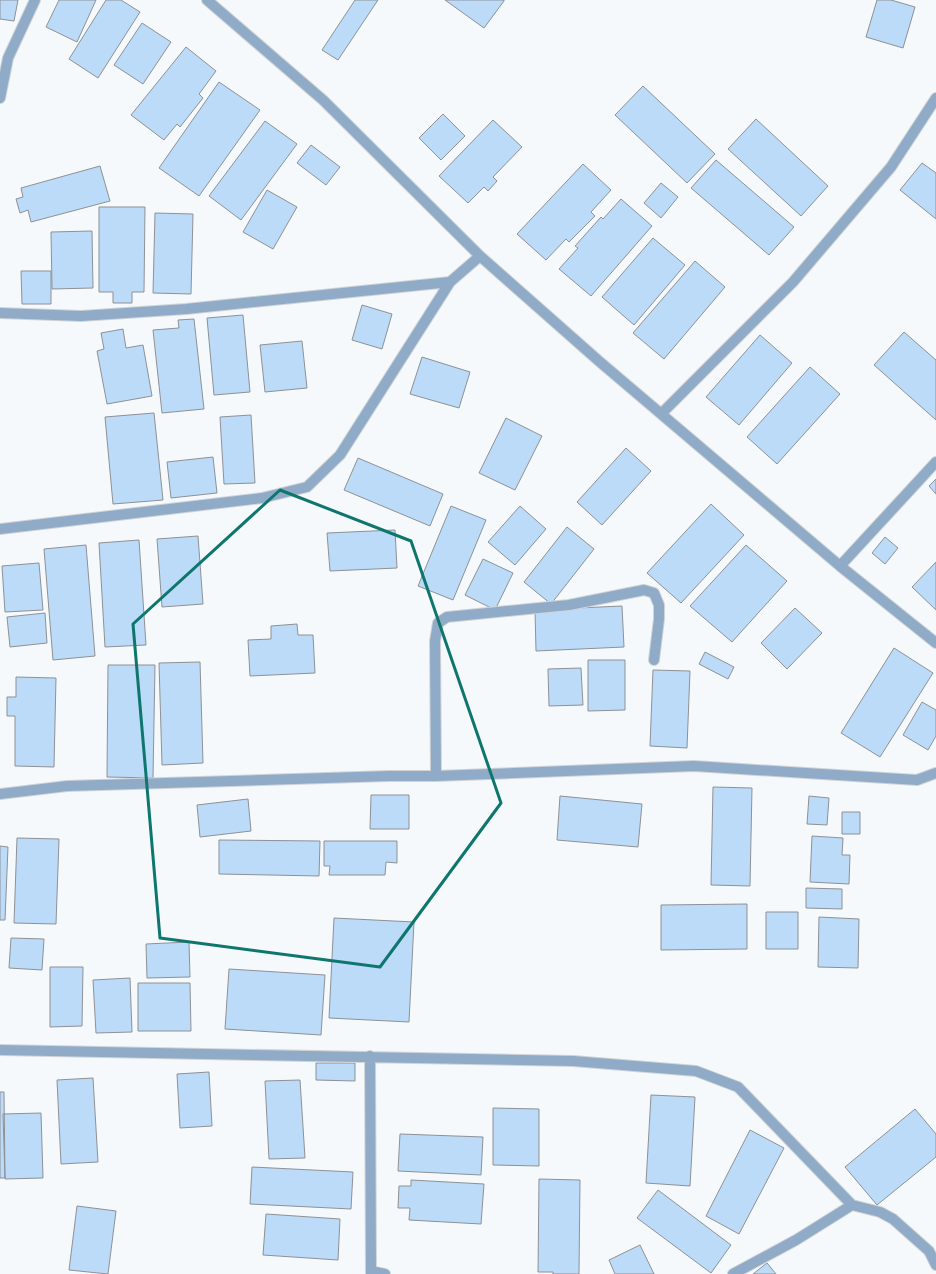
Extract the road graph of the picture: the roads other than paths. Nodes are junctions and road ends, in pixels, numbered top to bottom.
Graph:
1 (35, 0) edge
2 (207, 0) edge
3 (0, 98) edge
4 (936, 98) edge
5 (480, 256) junction
6 (450, 282) junction
7 (0, 314) edge
8 (661, 414) junction
9 (936, 462) edge
10 (0, 529) edge
11 (840, 566) junction
12 (936, 643) edge
13 (654, 660) dead end
14 (936, 773) edge
15 (436, 776) junction
16 (0, 794) edge
17 (0, 1050) edge
18 (370, 1056) junction
19 (852, 1205) junction
20 (936, 1265) edge
21 (371, 1273) edge
22 (385, 1274) edge
23 (733, 1274) edge

1 - 3 street
2 - 5 street
4 - 8 street
5 - 6 street
5 - 8 street
6 - 7 street
6 - 10 street
8 - 11 street
9 - 11 street
11 - 12 street
13 - 15 street
14 - 15 street
15 - 16 street
17 - 18 street
18 - 19 street
18 - 21 street
19 - 20 street
19 - 23 street
21 - 22 street

